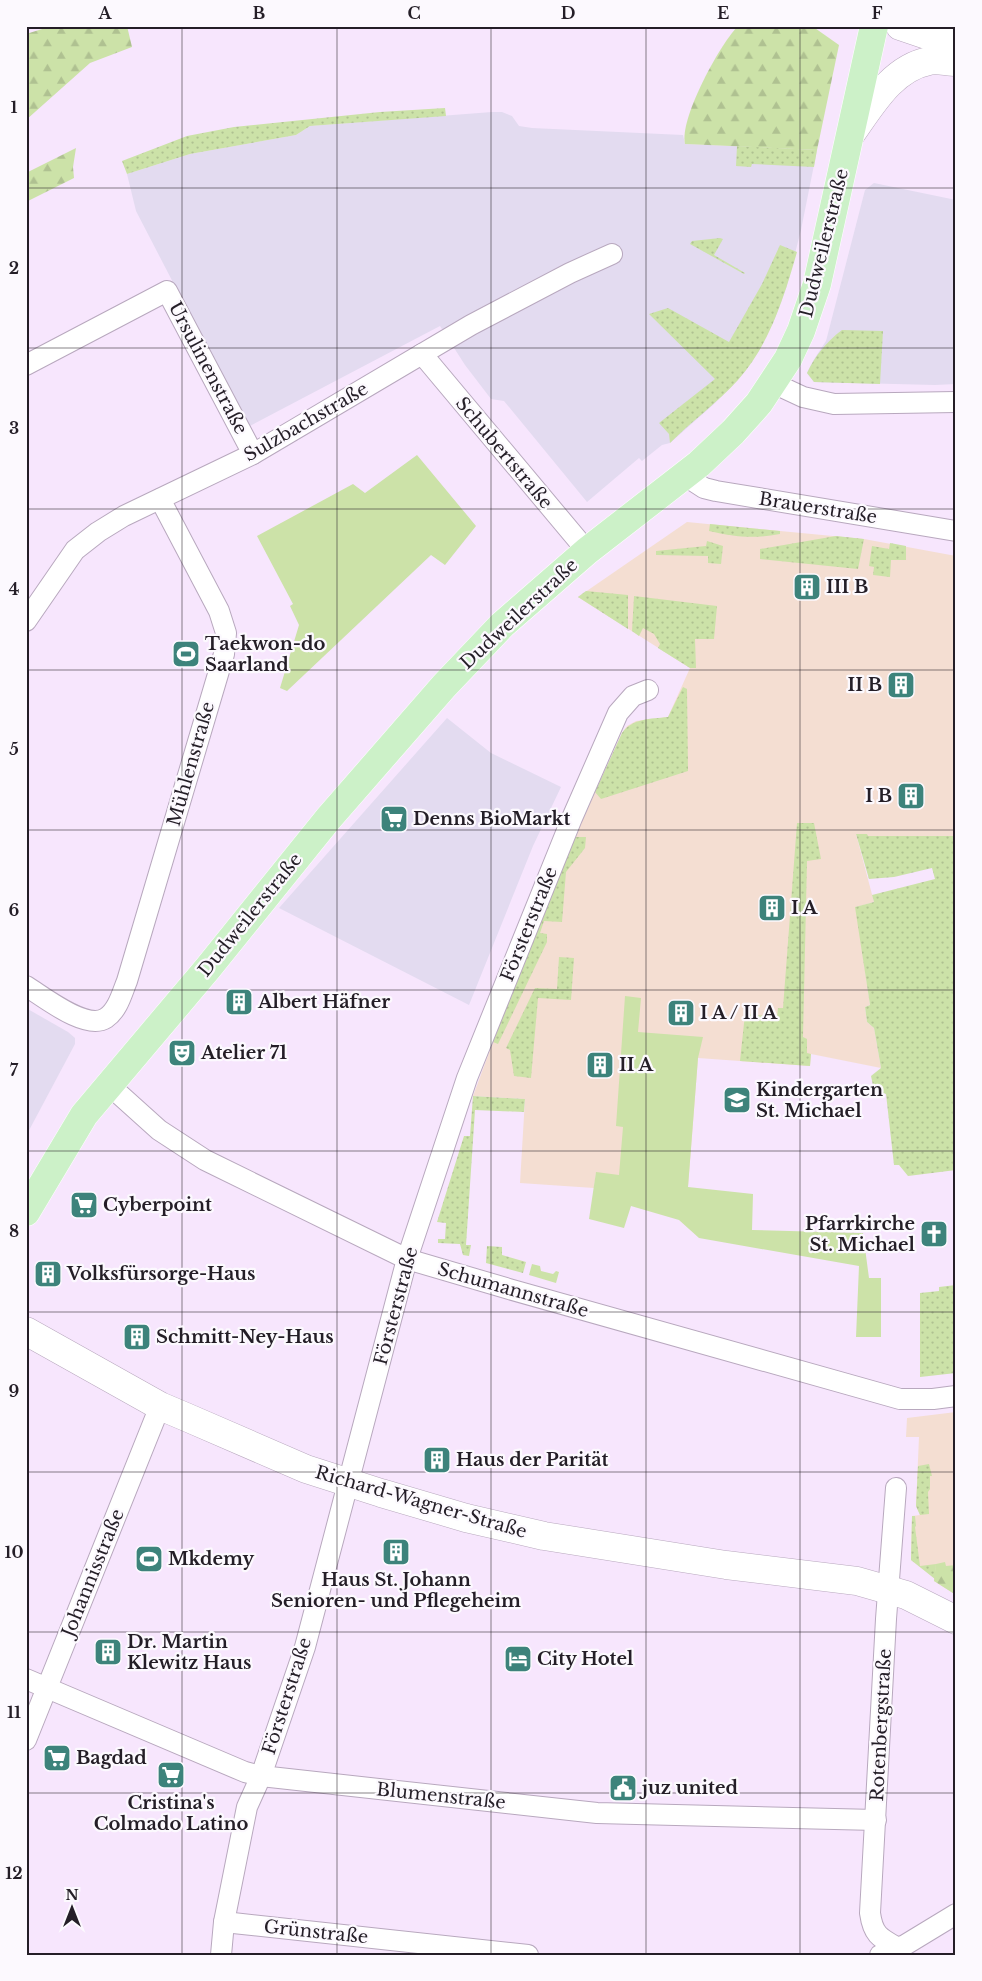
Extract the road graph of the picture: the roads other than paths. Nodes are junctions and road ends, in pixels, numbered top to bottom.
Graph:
1 (874, 26) edge
2 (900, 26) edge
3 (956, 45) edge
4 (956, 62) edge
5 (851, 134) junction
6 (612, 254) dead end
7 (422, 354) junction
8 (26, 364) edge
9 (773, 383) junction
10 (956, 402) edge
11 (253, 454) junction
12 (684, 475) junction
13 (160, 499) junction
14 (956, 531) edge
15 (587, 551) junction
16 (26, 621) edge
17 (648, 690) dead end
18 (26, 986) edge
19 (109, 1085) junction
20 (26, 1212) edge
21 (407, 1259) junction
22 (26, 1331) edge
23 (956, 1396) edge
24 (160, 1406) junction
25 (349, 1483) junction
26 (896, 1488) dead end
27 (889, 1589) junction
28 (956, 1620) edge
29 (26, 1679) edge
30 (47, 1688) junction
31 (26, 1740) edge
32 (261, 1776) junction
33 (876, 1820) junction
34 (956, 1914) edge
35 (224, 1922) junction
36 (889, 1951) edge
37 (221, 1955) edge
38 (528, 1955) edge

1 - 5 main road, Dudweilerstraße
2 - 3 main road
4 - 5 main road
5 - 9 main road, Dudweilerstraße
6 - 7 street, Sulzbachstraße
7 - 11 street, Sulzbachstraße
7 - 15 street, Schubertstraße
8 - 11 street, Ursulinenstraße
9 - 10 street
9 - 12 main road, Dudweilerstraße
11 - 13 street, Sulzbachstraße
12 - 14 street, Brauerstraße
12 - 15 main road, Dudweilerstraße
13 - 16 street, Sulzbachstraße
13 - 18 street, Mühlenstraße
15 - 19 main road, Dudweilerstraße
17 - 21 street, Försterstraße
19 - 20 main road, Dudweilerstraße
19 - 21 street, Schumannstraße
21 - 23 street, Schumannstraße
21 - 25 street, Försterstraße
22 - 24 main road, Richard-Wagner-Straße
24 - 25 main road, Richard-Wagner-Straße
24 - 30 street, Johannisstraße
25 - 27 main road, Richard-Wagner-Straße
25 - 32 street, Försterstraße
26 - 27 street, Rotenbergstraße
27 - 28 main road, Richard-Wagner-Straße
27 - 33 street, Rotenbergstraße
29 - 30 street, Blumenstraße
30 - 31 street, Johannisstraße
30 - 32 street, Blumenstraße
32 - 33 street, Blumenstraße
32 - 35 street, Försterstraße
33 - 36 street, Rotenbergstraße
34 - 36 street
35 - 37 street, Försterstraße
35 - 38 street, Grünstraße

